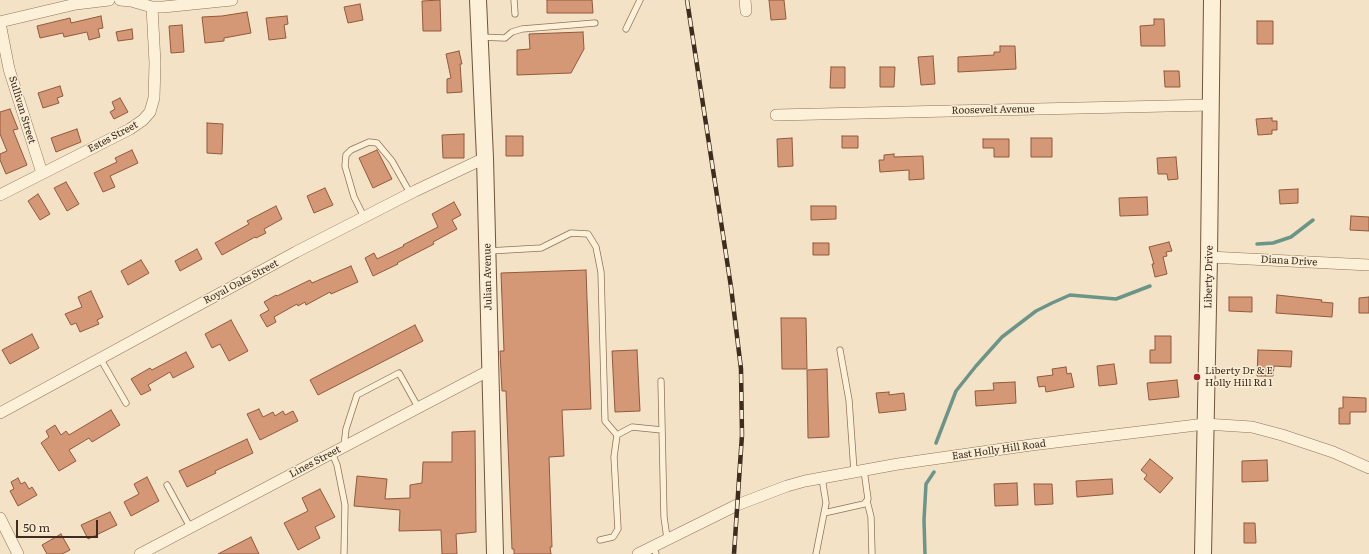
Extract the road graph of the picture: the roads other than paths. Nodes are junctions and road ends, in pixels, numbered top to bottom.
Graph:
1 (109, 0) edge
2 (120, 0) edge
3 (232, 0) edge
4 (478, 0) edge
5 (514, 0) edge
6 (640, 0) edge
7 (1212, 0) edge
8 (152, 7) junction
9 (515, 14) dead end
10 (0, 22) edge
11 (595, 23) dead end
12 (626, 29) dead end
13 (480, 38) junction
14 (2, 44) edge
15 (1211, 105) junction
16 (776, 115) dead end
17 (485, 158) junction
18 (42, 173) junction
19 (410, 194) junction
20 (0, 195) edge
21 (364, 217) junction
22 (487, 251) junction
23 (1209, 257) junction
24 (1369, 265) edge
25 (840, 350) dead end
26 (100, 358) junction
27 (490, 370) junction
28 (661, 381) dead end
29 (126, 404) dead end
30 (418, 407) junction
31 (0, 413) edge
32 (1205, 424) junction
33 (662, 430) junction
34 (617, 435) junction
35 (344, 446) junction
36 (332, 453) junction
37 (1369, 468) edge
38 (859, 470) junction
39 (822, 478) junction
40 (167, 485) dead end
41 (867, 501) junction
42 (824, 513) junction
43 (0, 518) edge
44 (190, 527) junction
45 (667, 538) junction
46 (600, 540) dead end
47 (655, 550) edge
48 (18, 554) edge
49 (140, 554) edge
50 (344, 554) edge
51 (495, 554) edge
52 (638, 554) edge
53 (816, 554) edge
54 (872, 554) edge
55 (1203, 554) edge

1 - 10 street
2 - 8 street
3 - 8 street
4 - 13 street, Julian Avenue
5 - 9 lane
6 - 12 lane
7 - 15 street, Liberty Drive
8 - 18 street, Estes Street
10 - 14 street, Sullivan Street
11 - 13 lane
13 - 17 street, Julian Avenue
14 - 18 street, Sullivan Street
15 - 16 street, Roosevelt Avenue
15 - 23 street, Liberty Drive
17 - 19 street, Royal Oaks Street
17 - 22 street, Julian Avenue
18 - 20 street, Estes Street
19 - 21 street, Royal Oaks Street
19 - 21 lane
21 - 26 street, Royal Oaks Street
22 - 27 street, Julian Avenue
22 - 34 lane
23 - 24 street, Diana Drive
23 - 32 street, Liberty Drive
25 - 38 lane
26 - 29 lane
26 - 31 street, Royal Oaks Street
27 - 30 street, Lines Street
27 - 51 street, Julian Avenue
28 - 33 lane
30 - 35 street, Lines Street
30 - 35 lane
32 - 37 street, East Holly Hill Road
32 - 38 street, East Holly Hill Road
32 - 55 street, Liberty Drive
33 - 34 lane
33 - 45 lane
34 - 46 lane
35 - 36 street, Lines Street
36 - 44 street, Lines Street
36 - 50 lane
38 - 39 street, East Holly Hill Road
38 - 41 lane
39 - 42 lane
39 - 45 street, East Holly Hill Road
40 - 44 lane
41 - 42 lane
41 - 54 lane
42 - 53 lane
43 - 48 street
44 - 49 street, Lines Street
45 - 47 street, East Holly Hill Road
47 - 52 street, East Holly Hill Road

